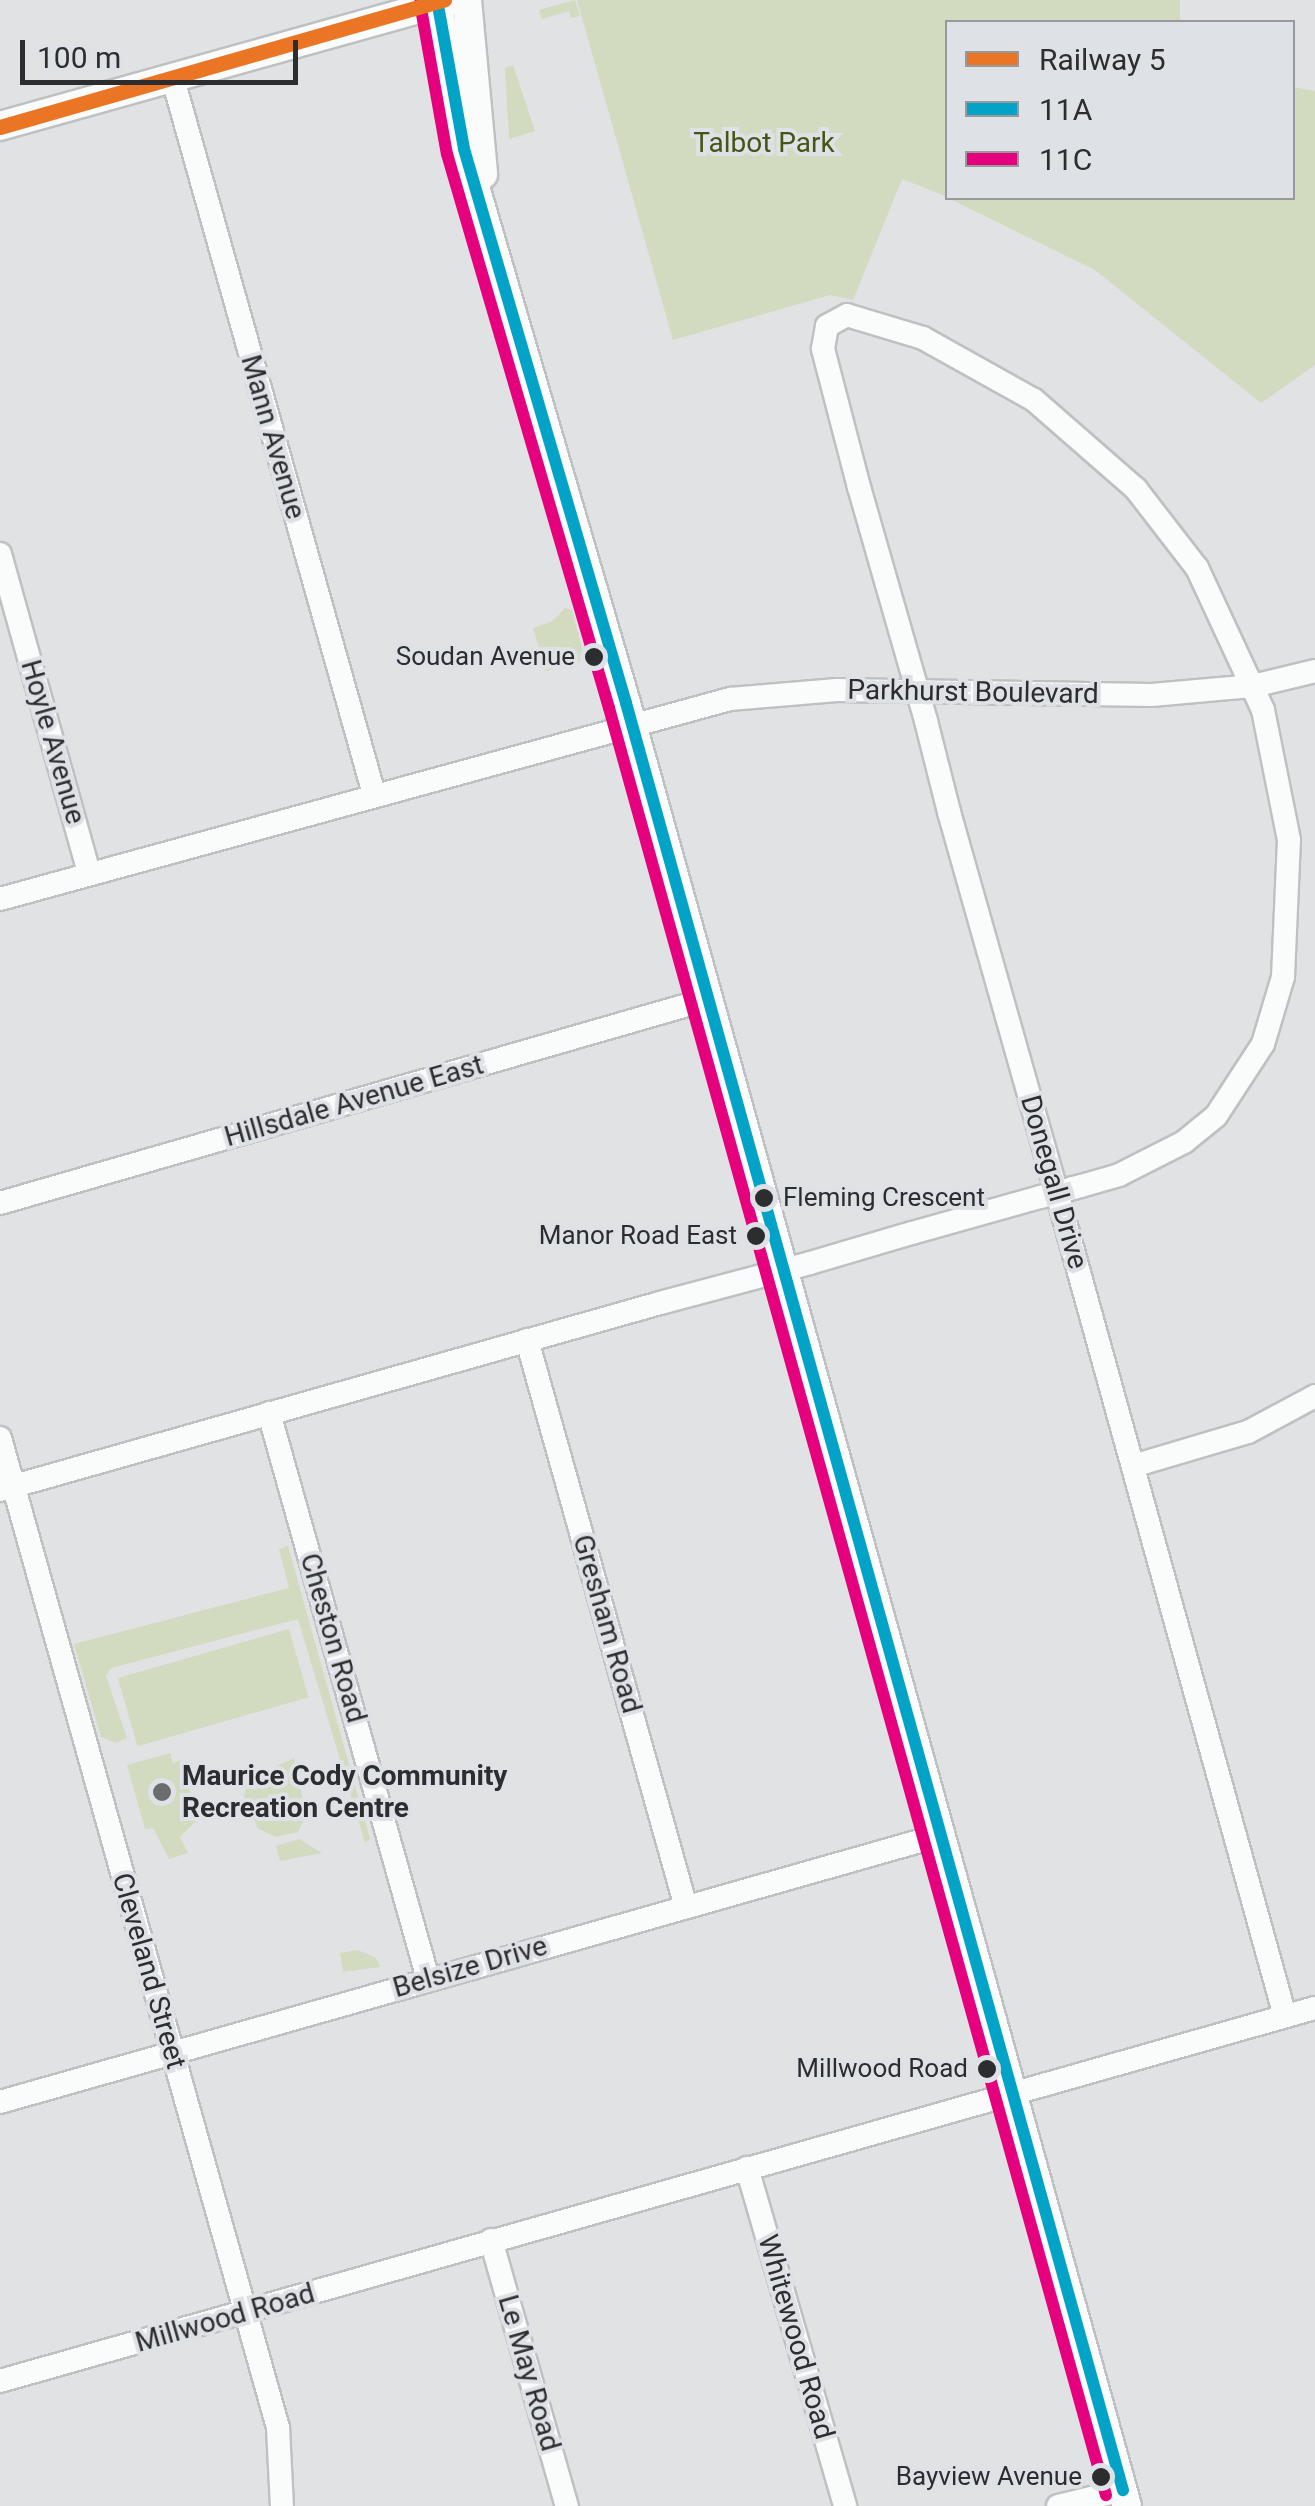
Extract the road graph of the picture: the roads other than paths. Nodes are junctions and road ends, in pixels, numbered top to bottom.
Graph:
1 (466, 0) edge
2 (442, 1) edge
3 (173, 79) junction
4 (0, 126) edge
5 (485, 206) junction
6 (0, 554) edge
7 (1315, 672) edge
8 (1253, 686) junction
9 (917, 690) junction
10 (631, 722) junction
11 (374, 794) junction
12 (89, 873) junction
13 (0, 899) edge
14 (708, 1000) junction
15 (1056, 1193) junction
16 (0, 1203) edge
17 (783, 1270) junction
18 (527, 1340) junction
19 (1315, 1396) edge
20 (269, 1413) junction
21 (0, 1438) edge
22 (1133, 1466) junction
23 (7, 1488) edge
24 (941, 1835) junction
25 (686, 1907) junction
26 (428, 1979) junction
27 (1315, 2008) edge
28 (1285, 2016) junction
29 (172, 2053) junction
30 (1012, 2094) junction
31 (0, 2102) edge
32 (747, 2168) junction
33 (491, 2240) junction
34 (245, 2312) junction
35 (0, 2381) edge
36 (1125, 2498) edge
37 (282, 2506) edge
38 (567, 2506) edge
39 (845, 2506) edge
40 (1058, 2506) edge

1 - 5 main road
2 - 3 main road
2 - 5 main road
3 - 4 main road
3 - 11 street, Mann Avenue
5 - 10 main road
6 - 12 street, Hoyle Avenue
7 - 8 street, Parkhurst Boulevard
8 - 9 street, Parkhurst Boulevard
8 - 9 street, Donegall Drive
8 - 15 street
9 - 10 street, Parkhurst Boulevard
9 - 15 street, Donegall Drive
10 - 11 street
10 - 14 main road
11 - 12 street
12 - 13 street
14 - 16 street, Hillsdale Avenue East
14 - 17 main road
15 - 17 street
15 - 22 street, Donegall Drive
17 - 18 street
17 - 24 main road
18 - 20 street
18 - 25 street, Gresham Road
19 - 22 street
20 - 23 street
20 - 26 street, Cheston Road
21 - 23 street, Cleveland Street
22 - 28 street, Donegall Drive
23 - 29 street, Cleveland Street
24 - 25 street, Belsize Drive
24 - 30 main road
25 - 26 street, Belsize Drive
26 - 29 street, Belsize Drive
27 - 28 street, Millwood Road
28 - 30 street, Millwood Road
29 - 31 street, Belsize Drive
29 - 34 street, Cleveland Street
30 - 32 street, Millwood Road
30 - 36 main road
32 - 33 street, Millwood Road
32 - 39 street, Whitewood Road
33 - 34 street, Millwood Road
33 - 38 street, Le May Road
34 - 35 street, Millwood Road
34 - 37 street, Cleveland Street
36 - 40 street

